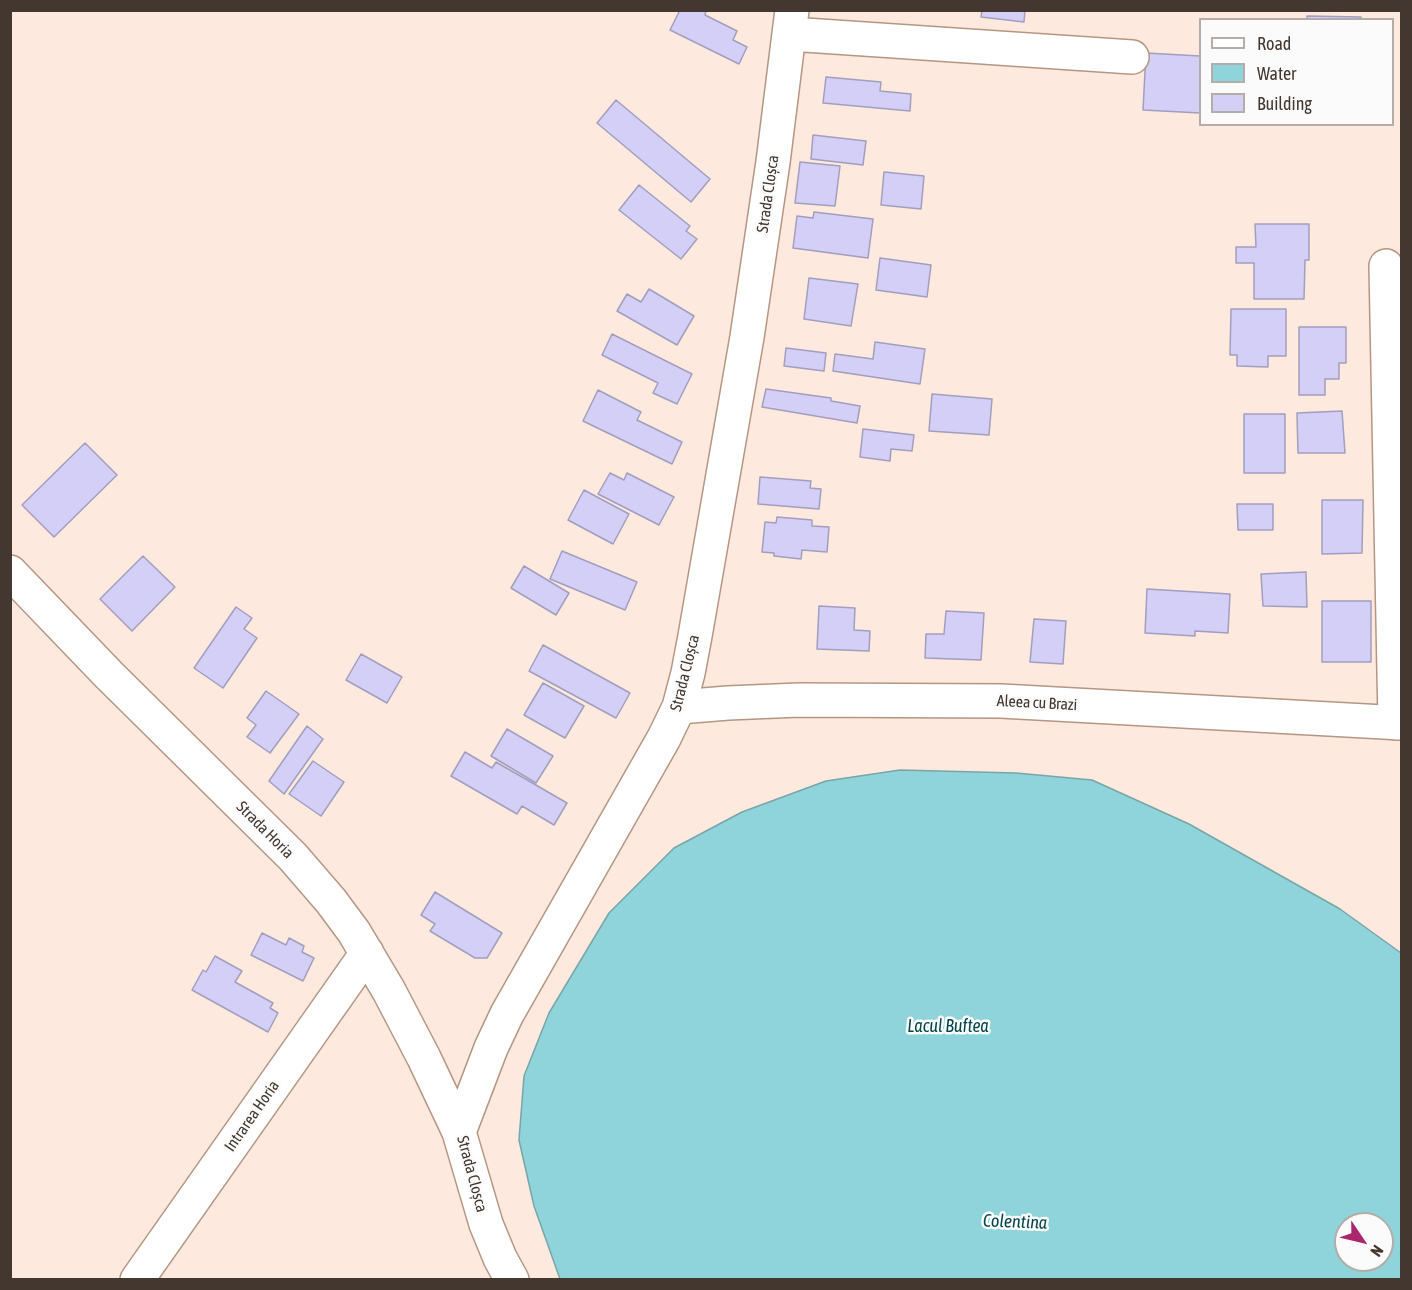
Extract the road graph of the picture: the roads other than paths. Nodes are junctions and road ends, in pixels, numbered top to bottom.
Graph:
1 (791, 22) edge
2 (1132, 57) dead end
3 (1386, 266) dead end
4 (10, 572) edge
5 (679, 707) junction
6 (1398, 723) edge
7 (367, 953) junction
8 (459, 1132) junction
9 (137, 1280) edge
10 (512, 1280) edge

1 - 2 street
1 - 5 street, Strada Cloșca
3 - 6 street, Aleea cu Brazi
4 - 7 street, Strada Horia
5 - 6 street, Aleea cu Brazi
5 - 8 street, Strada Cloșca
7 - 8 street, Strada Horia
7 - 9 street, Intrarea Horia
8 - 10 street, Strada Cloșca

